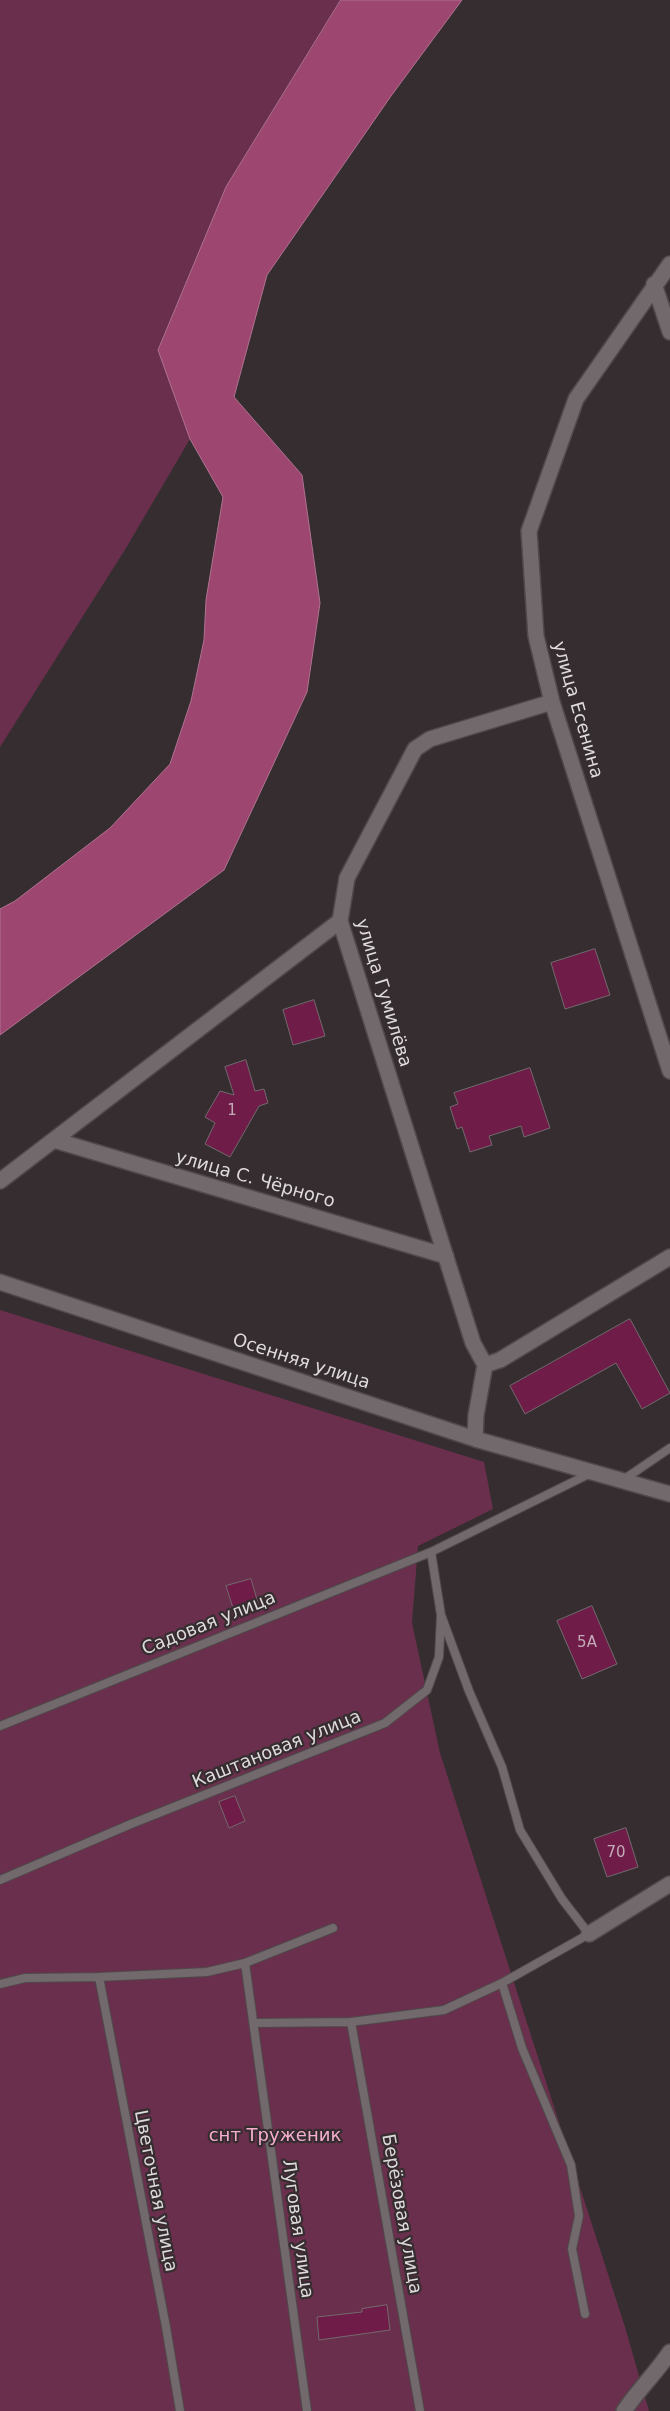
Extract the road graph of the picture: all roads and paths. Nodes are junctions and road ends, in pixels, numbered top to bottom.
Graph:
1 (670, 264) edge
2 (654, 284) junction
3 (670, 332) edge
4 (552, 702) junction
5 (340, 921) junction
6 (670, 1071) edge
7 (54, 1140) junction
8 (0, 1181) edge
9 (446, 1256) junction
10 (670, 1257) edge
11 (0, 1282) edge
12 (485, 1365) junction
13 (475, 1439) junction
14 (670, 1448) edge
15 (592, 1473) junction
16 (622, 1481) junction
17 (670, 1494) edge
18 (431, 1552) junction
19 (441, 1615) junction
20 (0, 1726) edge
21 (0, 1880) edge
22 (670, 1884) edge
23 (333, 1928) dead end
24 (589, 1934) junction
25 (245, 1963) junction
26 (98, 1977) junction
27 (502, 1983) junction
28 (0, 1984) edge
29 (351, 2022) junction
30 (254, 2023) junction
31 (585, 2314) dead end
32 (670, 2352) edge
33 (180, 2411) edge
34 (307, 2411) edge
35 (420, 2411) edge
36 (624, 2411) edge

1 - 2 street, улица Есенина
2 - 3 street
2 - 4 street, улица Есенина
4 - 5 street, улица Гумилёва
4 - 6 street, улица Есенина
5 - 7 street
5 - 9 street, улица Гумилёва
7 - 8 street
7 - 9 street, улица С. Чёрного
9 - 12 street, улица Гумилёва
10 - 12 street
11 - 13 street, Осенняя улица
12 - 13 street
13 - 15 street, Осенняя улица
14 - 16 lane
15 - 16 street, Осенняя улица
15 - 18 lane
16 - 17 street, Осенняя улица
18 - 19 lane, Каштановая улица
18 - 20 lane, Садовая улица
19 - 21 lane, Каштановая улица
19 - 24 lane
22 - 24 street
23 - 25 lane
24 - 27 lane
25 - 26 lane
25 - 30 lane, Луговая улица
26 - 28 lane
26 - 33 lane, Цветочная улица
27 - 29 lane
27 - 31 lane
29 - 30 lane
29 - 35 lane, Берёзовая улица
30 - 34 lane, Луговая улица
32 - 36 street

